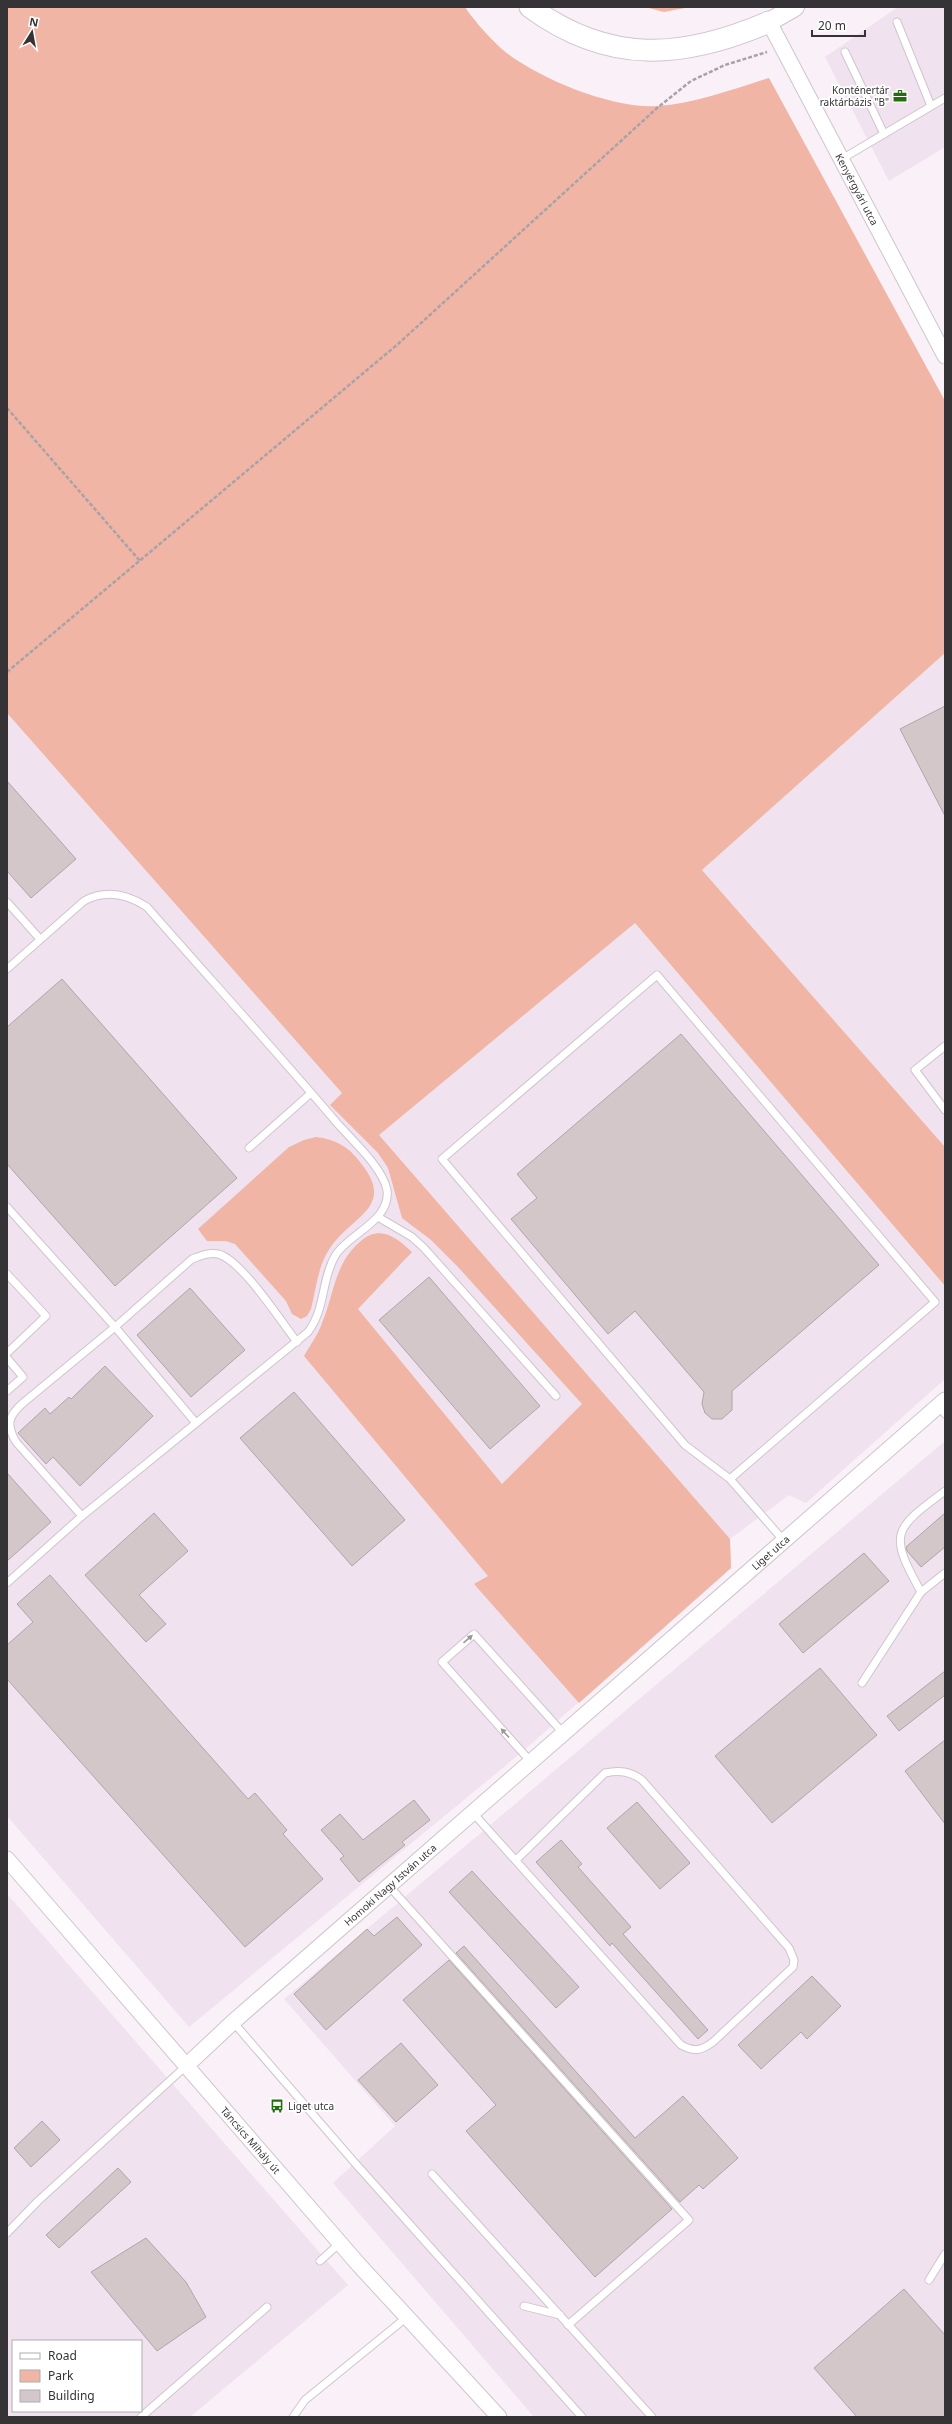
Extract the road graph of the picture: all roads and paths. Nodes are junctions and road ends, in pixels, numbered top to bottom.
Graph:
1 (530, 7) edge
2 (795, 7) edge
3 (769, 22) junction
4 (897, 22) dead end
5 (780, 46) junction
6 (845, 52) dead end
7 (945, 98) edge
8 (931, 106) junction
9 (884, 134) junction
10 (840, 160) junction
11 (945, 356) edge
12 (7, 408) edge
13 (140, 561) junction
14 (7, 672) edge
15 (7, 902) edge
16 (40, 939) junction
17 (7, 969) edge
18 (945, 1046) edge
19 (311, 1093) junction
20 (945, 1110) edge
21 (249, 1148) dead end
22 (7, 1207) edge
23 (378, 1217) junction
24 (7, 1274) edge
25 (115, 1327) junction
26 (297, 1342) junction
27 (7, 1353) edge
28 (7, 1358) edge
29 (7, 1391) edge
30 (556, 1396) dead end
31 (943, 1406) edge
32 (196, 1423) junction
33 (8, 1424) edge
34 (730, 1479) junction
35 (945, 1491) edge
36 (82, 1516) junction
37 (784, 1541) junction
38 (945, 1573) edge
39 (7, 1583) edge
40 (922, 1592) junction
41 (862, 1683) dead end
42 (596, 1706) joint
43 (564, 1734) junction
44 (531, 1763) junction
45 (474, 1813) junction
46 (7, 1859) edge
47 (516, 1860) junction
48 (389, 1886) junction
49 (233, 2022) junction
50 (186, 2066) junction
51 (432, 2174) dead end
52 (7, 2233) edge
53 (340, 2243) junction
54 (945, 2254) edge
55 (320, 2261) dead end
56 (930, 2280) dead end
57 (524, 2306) dead end
58 (267, 2307) dead end
59 (560, 2315) junction
60 (407, 2317) junction
61 (568, 2325) junction
62 (142, 2417) edge
63 (293, 2417) edge
64 (499, 2417) edge
65 (582, 2417) edge
66 (652, 2417) edge

1 - 3 main road
2 - 3 street
3 - 5 street, Kenyérgyári utca
4 - 8 lane
5 - 10 street, Kenyérgyári utca
5 - 13 path
6 - 9 lane
7 - 8 lane
8 - 9 lane
9 - 10 lane
10 - 11 street, Kenyérgyári utca
12 - 13 path
13 - 14 path
15 - 16 lane
16 - 17 lane
16 - 19 lane
18 - 20 lane
19 - 21 lane
19 - 23 lane
22 - 25 lane
23 - 26 lane
23 - 30 lane
24 - 27 lane
25 - 26 lane
25 - 32 lane
25 - 33 lane
26 - 32 lane
28 - 29 lane
31 - 37 street, Liget utca
32 - 36 lane
33 - 36 lane
34 - 34 lane
34 - 37 lane
35 - 40 lane
36 - 39 lane
37 - 42 street, Liget utca
38 - 40 lane
40 - 41 lane
42 - 43 street, Homoki Nagy István utca
43 - 44 street, Homoki Nagy István utca
44 -> 43 lane
44 - 45 street, Homoki Nagy István utca
45 - 47 lane
45 - 48 street, Homoki Nagy István utca
46 - 50 street, Táncsics Mihály út
47 - 47 lane
48 - 49 street, Homoki Nagy István utca
48 - 61 lane
49 - 50 street, Homoki Nagy István utca
49 - 65 lane
50 - 52 lane
50 - 53 street, Táncsics Mihály út
51 - 59 lane
53 - 55 lane
53 - 60 street, Táncsics Mihály út
54 - 56 lane
57 - 59 lane
58 - 62 lane
59 - 61 lane
60 - 63 lane
60 - 64 street, Táncsics Mihály út
61 - 66 lane

